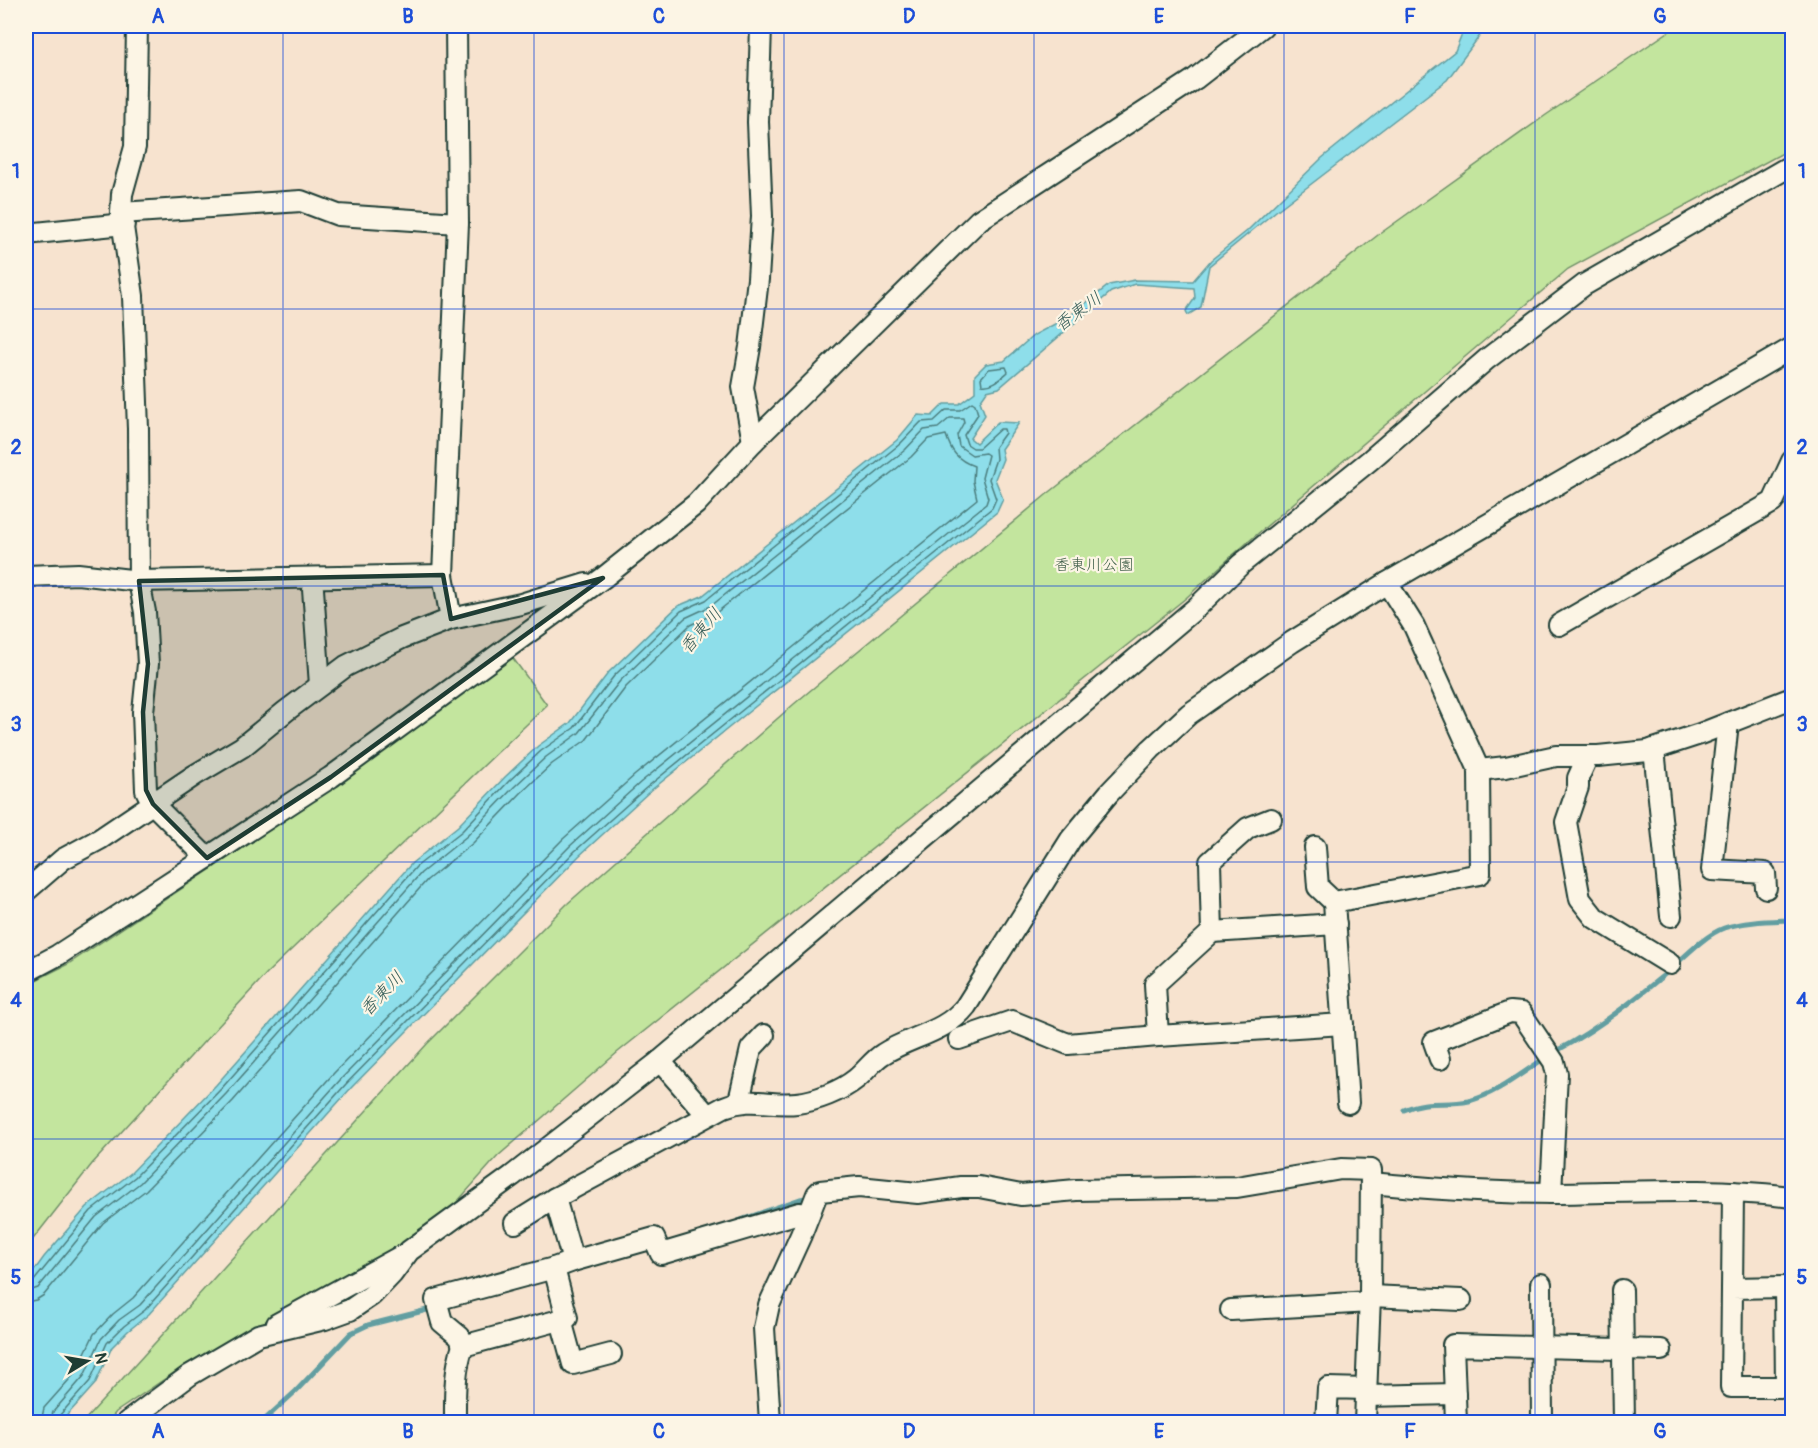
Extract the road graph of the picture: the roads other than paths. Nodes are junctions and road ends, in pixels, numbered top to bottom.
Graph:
1 (137, 26) edge
2 (456, 26) edge
3 (761, 26) edge
4 (1258, 28) edge
5 (1792, 165) edge
6 (123, 219) junction
7 (458, 223) junction
8 (26, 234) edge
9 (1792, 348) edge
10 (753, 442) junction
11 (1792, 461) edge
12 (443, 575) junction
13 (26, 576) edge
14 (603, 578) junction
15 (139, 580) junction
16 (1387, 583) junction
17 (314, 589) dead end
18 (451, 619) junction
19 (1559, 625) dead end
20 (320, 686) junction
21 (1792, 698) edge
22 (1728, 723) junction
23 (1654, 749) junction
24 (1588, 756) junction
25 (1479, 770) junction
26 (153, 804) junction
27 (1271, 819) dead end
28 (1315, 847) dead end
29 (207, 858) junction
30 (1766, 888) dead end
31 (26, 891) edge
32 (1334, 902) junction
33 (1671, 916) dead end
34 (1336, 924) junction
35 (1212, 932) junction
36 (1670, 964) dead end
37 (26, 972) edge
38 (1343, 1024) junction
39 (764, 1035) dead end
40 (1158, 1036) junction
41 (959, 1039) dead end
42 (1440, 1059) dead end
43 (660, 1061) junction
44 (740, 1101) junction
45 (1348, 1103) dead end
46 (707, 1115) junction
47 (1371, 1183) junction
48 (1733, 1192) junction
49 (1551, 1193) junction
50 (1792, 1197) edge
51 (555, 1198) junction
52 (813, 1202) junction
53 (515, 1223) dead end
54 (573, 1261) junction
55 (556, 1273) junction
56 (1541, 1284) dead end
57 (1732, 1288) junction
58 (1623, 1290) dead end
59 (1370, 1299) junction
60 (1461, 1300) dead end
61 (1231, 1310) dead end
62 (561, 1320) junction
63 (464, 1346) junction
64 (1540, 1347) junction
65 (1623, 1349) junction
66 (1661, 1350) dead end
67 (610, 1354) dead end
68 (1366, 1393) junction
69 (1455, 1394) junction
70 (127, 1422) edge
71 (455, 1422) edge
72 (770, 1422) edge
73 (1326, 1422) edge
74 (1365, 1422) edge
75 (1456, 1422) edge
76 (1542, 1422) edge
77 (1624, 1422) edge

1 - 6 street
2 - 7 street
3 - 10 street
4 - 10 street
5 - 43 street
6 - 7 street
6 - 8 street
6 - 15 street
7 - 12 street
9 - 16 street
10 - 14 street
11 - 19 street
12 - 15 street
12 - 18 street
13 - 15 street
14 - 18 street
14 - 29 street
15 - 26 street
16 - 25 street
16 - 44 street
17 - 20 street
18 - 20 street
20 - 26 street
21 - 22 street
22 - 23 street
22 - 30 street
23 - 24 street
23 - 33 street
24 - 25 street
24 - 36 street
25 - 32 street
26 - 29 street
26 - 31 street
27 - 35 street
28 - 32 street
29 - 37 street
32 - 34 street
34 - 35 street
34 - 38 street
35 - 40 street
38 - 40 street
38 - 45 street
39 - 44 street
40 - 41 street
42 - 49 street
43 - 46 street
43 - 70 street
44 - 46 street
46 - 51 street
47 - 49 street
47 - 52 street
47 - 59 street
48 - 49 street
48 - 50 street
48 - 57 street
51 - 53 street
51 - 54 street
52 - 54 street
52 - 72 street
54 - 55 street
55 - 62 street
55 - 63 street
56 - 64 street
57 - 57 street
58 - 65 street
59 - 60 street
59 - 61 street
59 - 68 street
62 - 63 street
62 - 67 street
63 - 71 street
64 - 65 street
64 - 69 street
64 - 76 street
65 - 66 street
65 - 77 street
68 - 69 street
68 - 73 street
68 - 74 street
69 - 75 street

